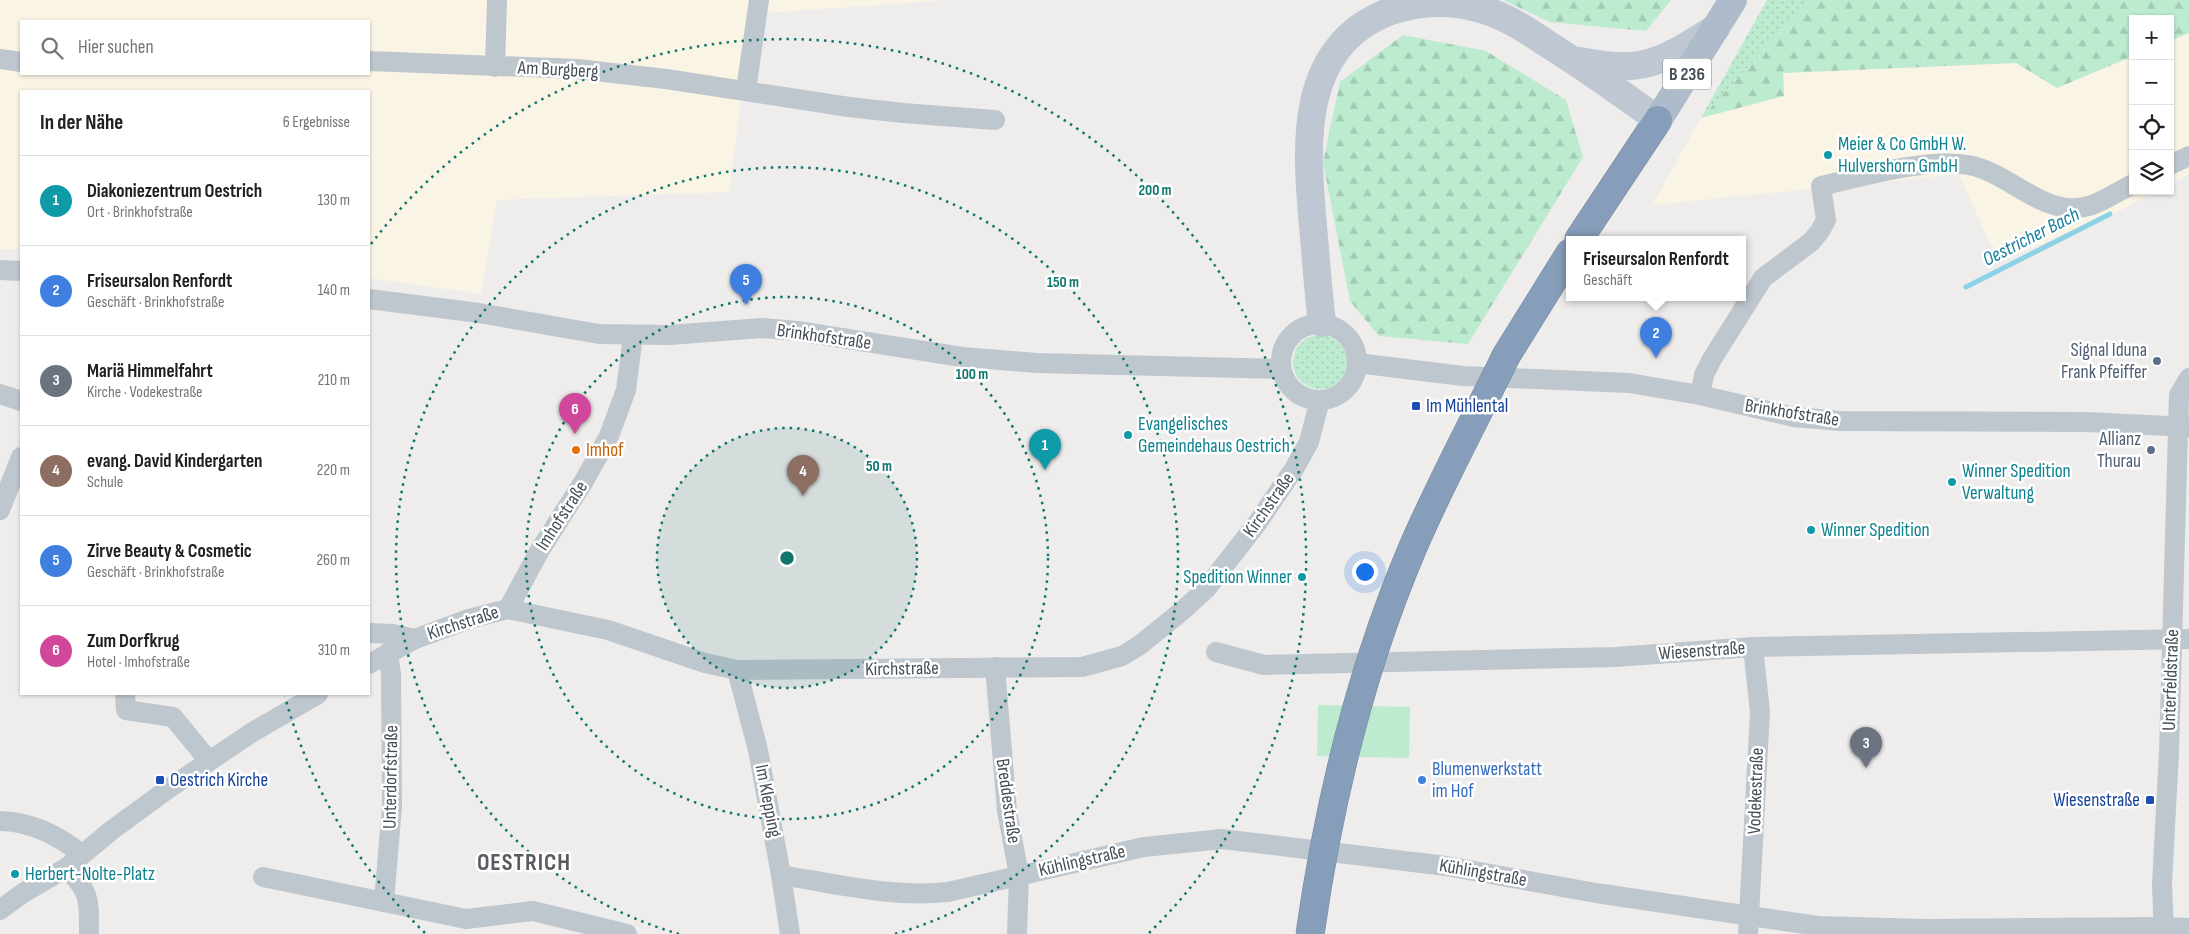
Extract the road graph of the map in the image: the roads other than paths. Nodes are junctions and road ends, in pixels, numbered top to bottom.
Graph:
1 (497, 0) edge
2 (759, 0) edge
3 (1733, 0) edge
4 (1716, 28) junction
5 (0, 59) edge
6 (1574, 60) junction
7 (370, 61) edge
8 (20, 62) edge
9 (495, 67) junction
10 (746, 90) junction
11 (995, 120) dead end
12 (1658, 120) junction
13 (2189, 156) edge
14 (2174, 163) edge
15 (2129, 186) edge
16 (1580, 236) edge
17 (1566, 259) edge
18 (0, 270) edge
19 (20, 271) edge
20 (370, 299) edge
21 (1322, 324) junction
22 (633, 336) junction
23 (1358, 363) junction
24 (1282, 368) junction
25 (2189, 378) edge
26 (0, 394) edge
27 (1700, 395) junction
28 (1320, 400) junction
29 (20, 401) edge
30 (2184, 427) edge
31 (20, 460) edge
32 (0, 510) edge
33 (508, 609) junction
34 (370, 633) edge
35 (415, 639) junction
36 (2180, 639) edge
37 (1753, 647) junction
38 (1216, 652) dead end
39 (388, 653) junction
40 (370, 663) edge
41 (995, 667) junction
42 (737, 670) junction
43 (125, 695) edge
44 (316, 695) edge
45 (209, 761) junction
46 (0, 821) edge
47 (80, 854) junction
48 (66, 868) junction
49 (782, 875) junction
50 (1019, 875) junction
51 (263, 877) dead end
52 (384, 902) junction
53 (0, 910) edge
54 (1749, 925) edge
55 (2189, 928) edge
56 (2163, 930) edge
57 (605, 931) edge
58 (1926, 932) edge
59 (89, 934) edge
60 (627, 934) edge
61 (790, 934) edge
62 (1017, 934) edge
63 (1310, 934) edge

1 - 9 street
2 - 10 street
3 - 4 main road, B 236
4 - 6 street
4 - 12 main road, B 236
5 - 8 street
6 - 12 street
6 - 21 street
7 - 9 street, Am Burgberg
9 - 10 street, Am Burgberg
10 - 11 street, Am Burgberg
12 - 16 highway, B 236
13 - 14 street
15 - 27 street
17 - 63 highway, bridge
18 - 19 street
20 - 22 street, Brinkhofstraße
21 - 23 street
21 - 24 street
22 - 24 street, Brinkhofstraße
22 - 33 street, Imhofstraße
23 - 27 street, Brinkhofstraße
23 - 28 street
24 - 28 street
25 - 30 street
26 - 29 street
27 - 30 street, Brinkhofstraße
28 - 41 street, Kirchstraße
30 - 36 street, Unterfeldstraße
31 - 32 street
33 - 35 street, Kirchstraße
33 - 42 street, Kirchstraße
34 - 35 street
35 - 39 street, Kirchstraße
36 - 37 street, Wiesenstraße
36 - 56 street, Unterfeldstraße
37 - 38 street, Wiesenstraße
37 - 54 street, Vodekestraße
39 - 40 street, Kirchstraße
39 - 52 street, Unterdorfstraße
41 - 42 street, Kirchstraße
41 - 50 street, Breddestraße
42 - 49 street, Im Klepping
43 - 45 street
44 - 45 street
45 - 47 street
46 - 47 street
47 - 48 street
48 - 53 street
48 - 59 street
49 - 50 street, Kühlingstraße
49 - 61 street, Im Klepping
50 - 54 street, Kühlingstraße
50 - 62 street, Breddestraße
51 - 52 street
52 - 57 street
54 - 58 street, Kühlingstraße
55 - 56 street, Kühlingstraße
56 - 58 street, Kühlingstraße
57 - 60 street

